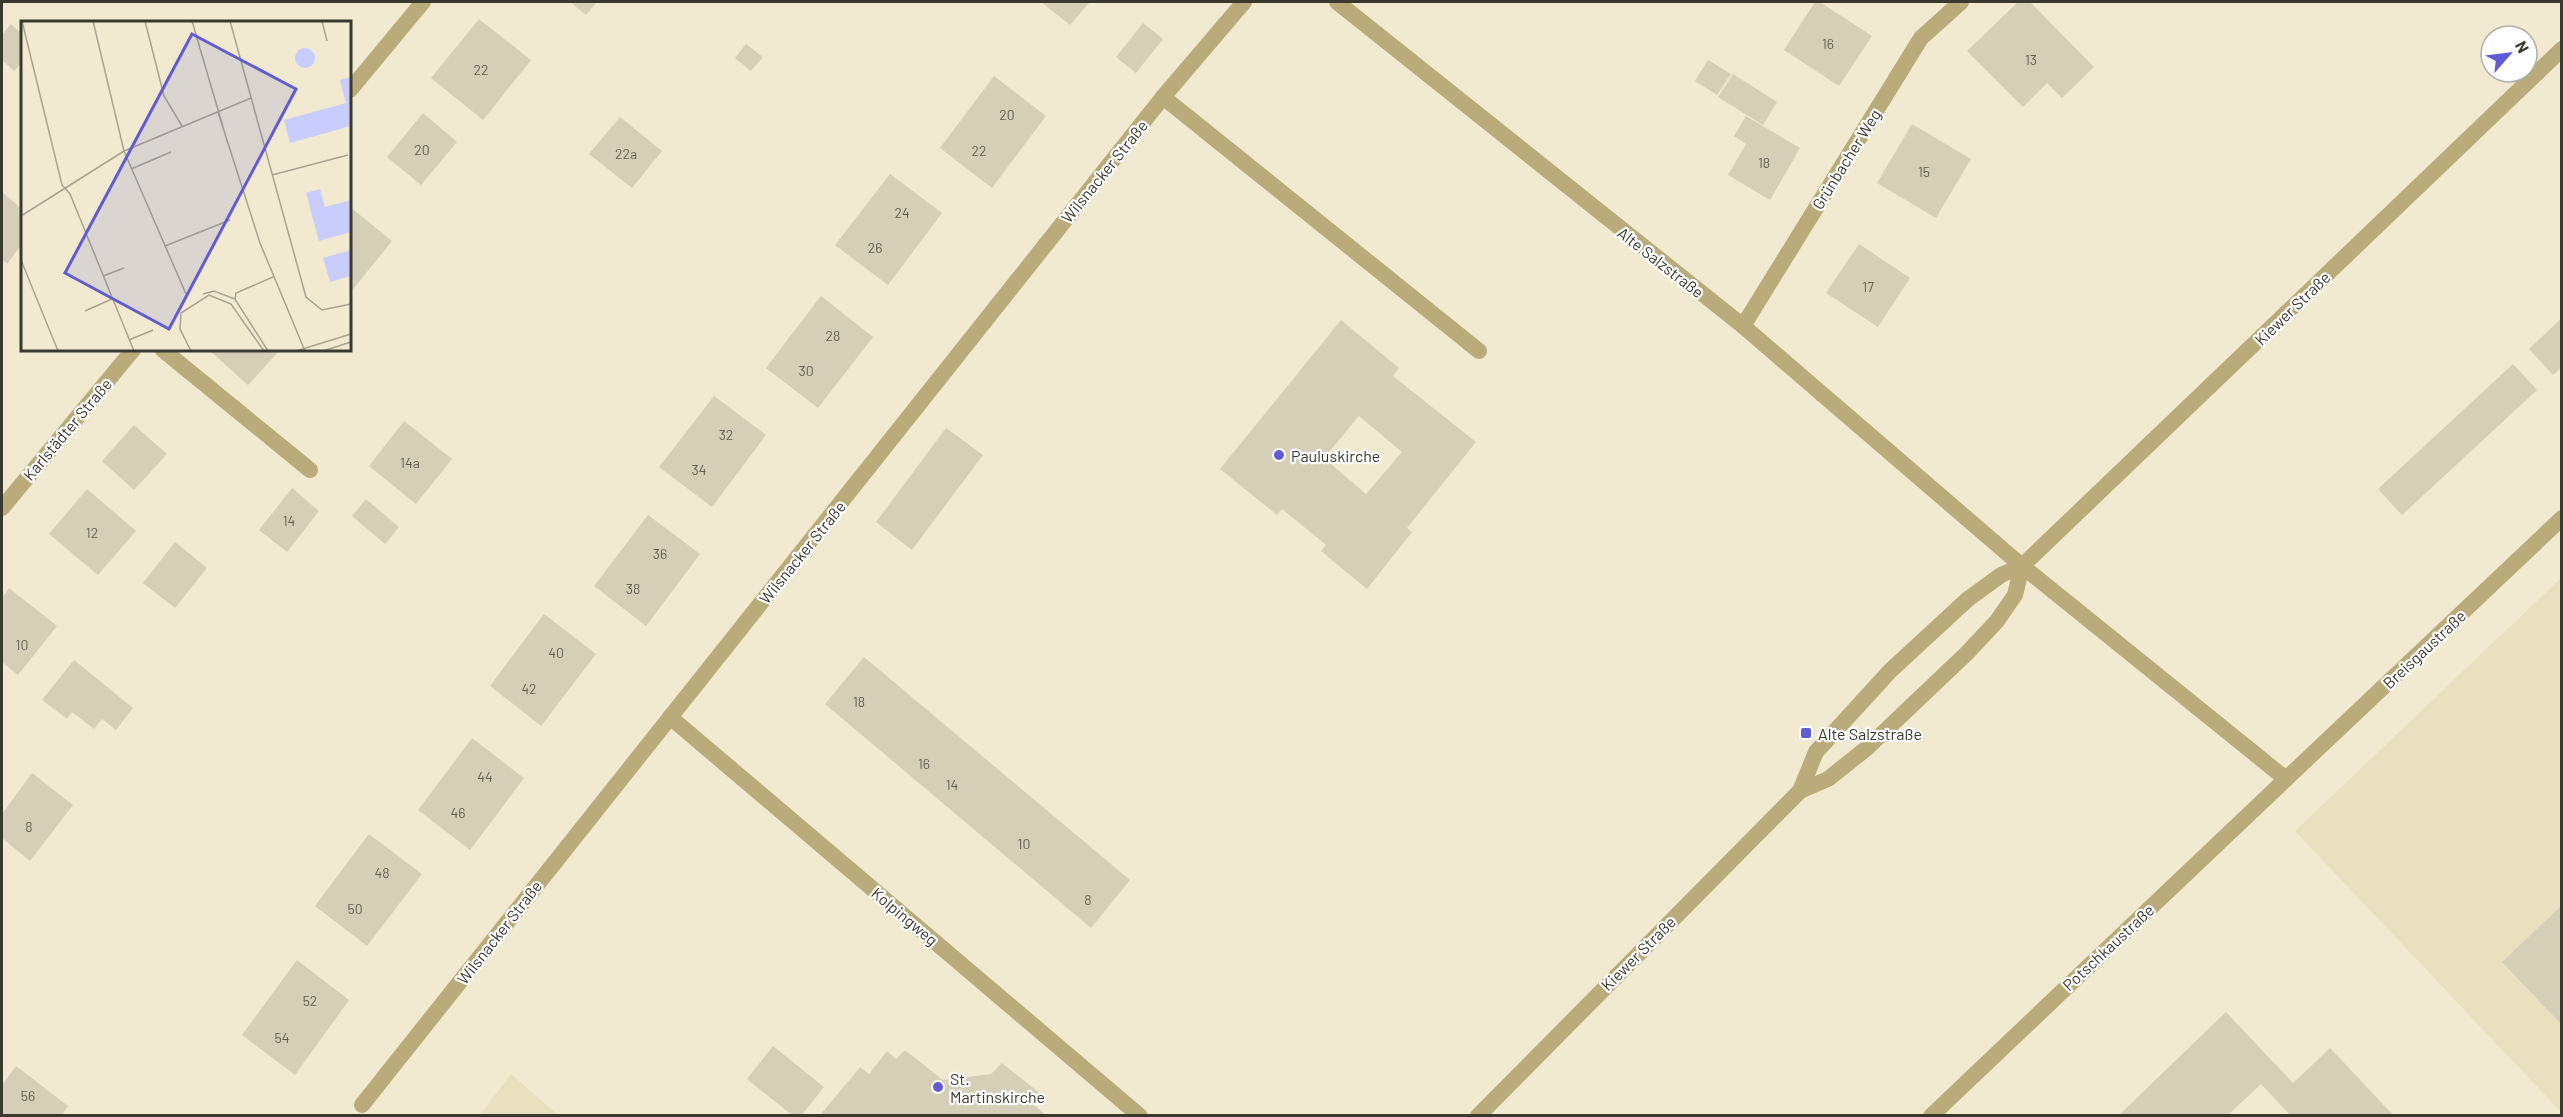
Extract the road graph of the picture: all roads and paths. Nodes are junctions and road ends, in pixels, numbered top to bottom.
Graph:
1 (423, 2) edge
2 (1244, 2) edge
3 (1337, 2) edge
4 (1961, 2) edge
5 (2562, 49) edge
6 (351, 89) edge
7 (1163, 97) junction
8 (1743, 326) junction
9 (132, 351) edge
10 (164, 351) edge
11 (1479, 351) dead end
12 (310, 470) dead end
13 (2, 508) edge
14 (2562, 518) edge
15 (2022, 566) junction
16 (670, 717) junction
17 (2286, 779) junction
18 (1800, 790) junction
19 (362, 1105) dead end
20 (1140, 1116) edge
21 (1478, 1116) edge
22 (1931, 1116) edge

1 - 6 street
2 - 7 street, Wilsnacker Straße
3 - 8 street, Alte Salzstraße
4 - 8 street, Grünbacher Weg
5 - 15 street, Kiewer Straße
7 - 11 street
7 - 16 street, Wilsnacker Straße
8 - 15 street, Alte Salzstraße
9 - 13 street, Karlstädter Straße
10 - 12 street
14 - 17 street, Breisgaustraße
15 - 17 street, Alte Salzstraße
15 - 18 street, Kiewer Straße
15 - 18 street, Kiewer Straße
16 - 19 street, Wilsnacker Straße
16 - 20 street, Kolpingweg
17 - 22 street, Potschkaustraße
18 - 21 street, Kiewer Straße

